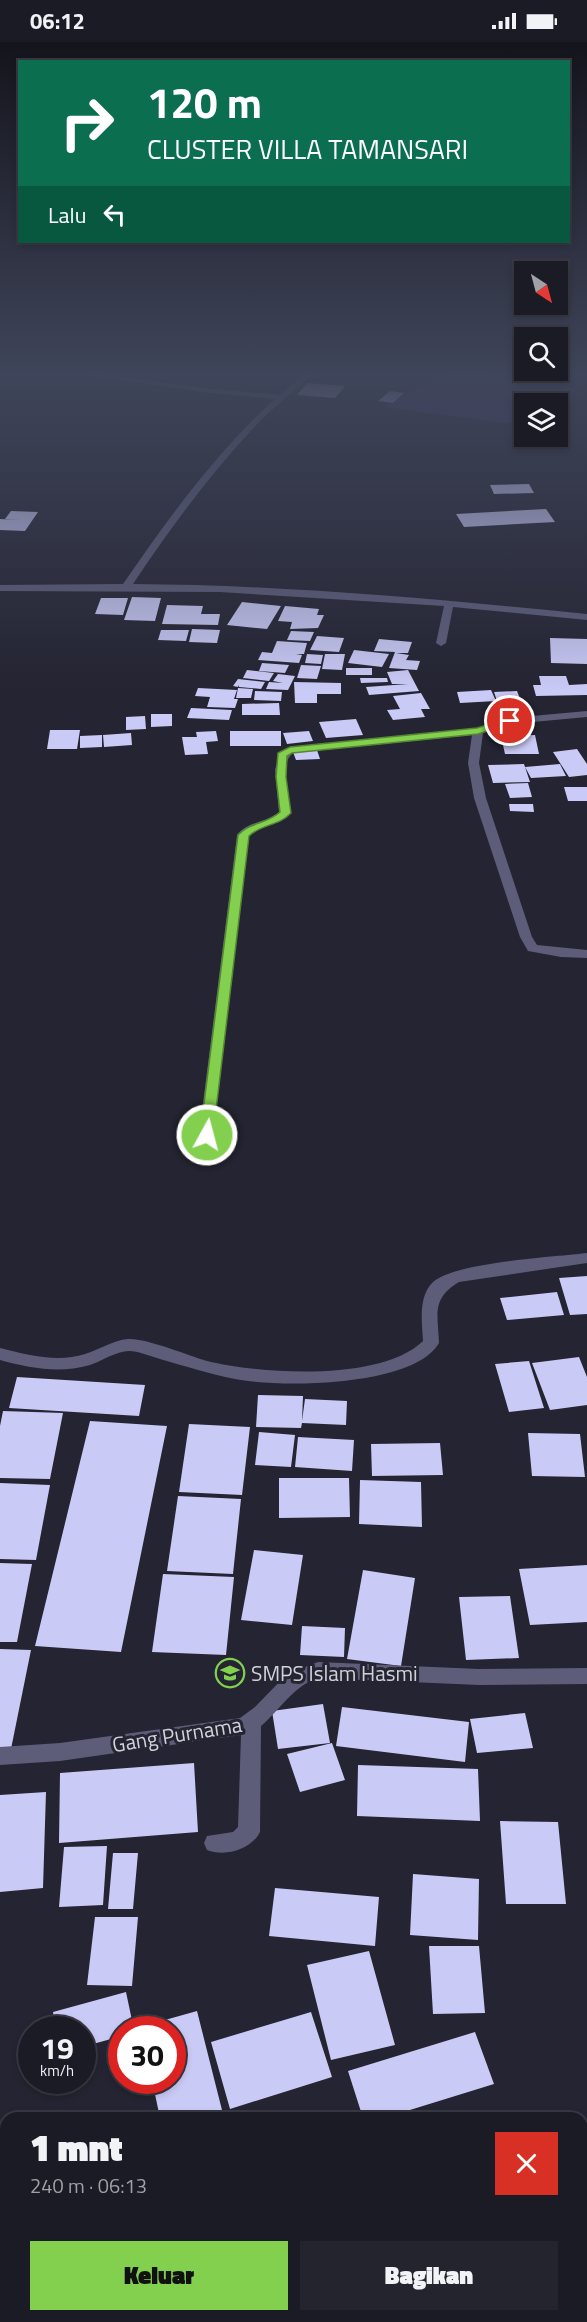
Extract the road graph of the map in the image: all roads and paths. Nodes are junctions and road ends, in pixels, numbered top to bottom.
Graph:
1 (207, 479) edge
2 (126, 587) junction
3 (0, 588) edge
4 (449, 603) junction
5 (587, 617) edge
6 (441, 643) dead end
7 (587, 714) edge
8 (478, 731) junction
9 (587, 954) edge
10 (207, 1135) dead end
11 (587, 1258) edge
12 (0, 1354) edge
13 (587, 1676) edge
14 (251, 1723) junction
15 (0, 1756) edge
16 (215, 1844) dead end

1 - 2 street
2 - 3 street
2 - 4 street
4 - 5 street
4 - 6 street
7 - 8 street
8 - 9 street
8 - 10 street
11 - 12 street
13 - 14 street, Gang Purnama
14 - 15 street, Gang Purnama
14 - 16 street

